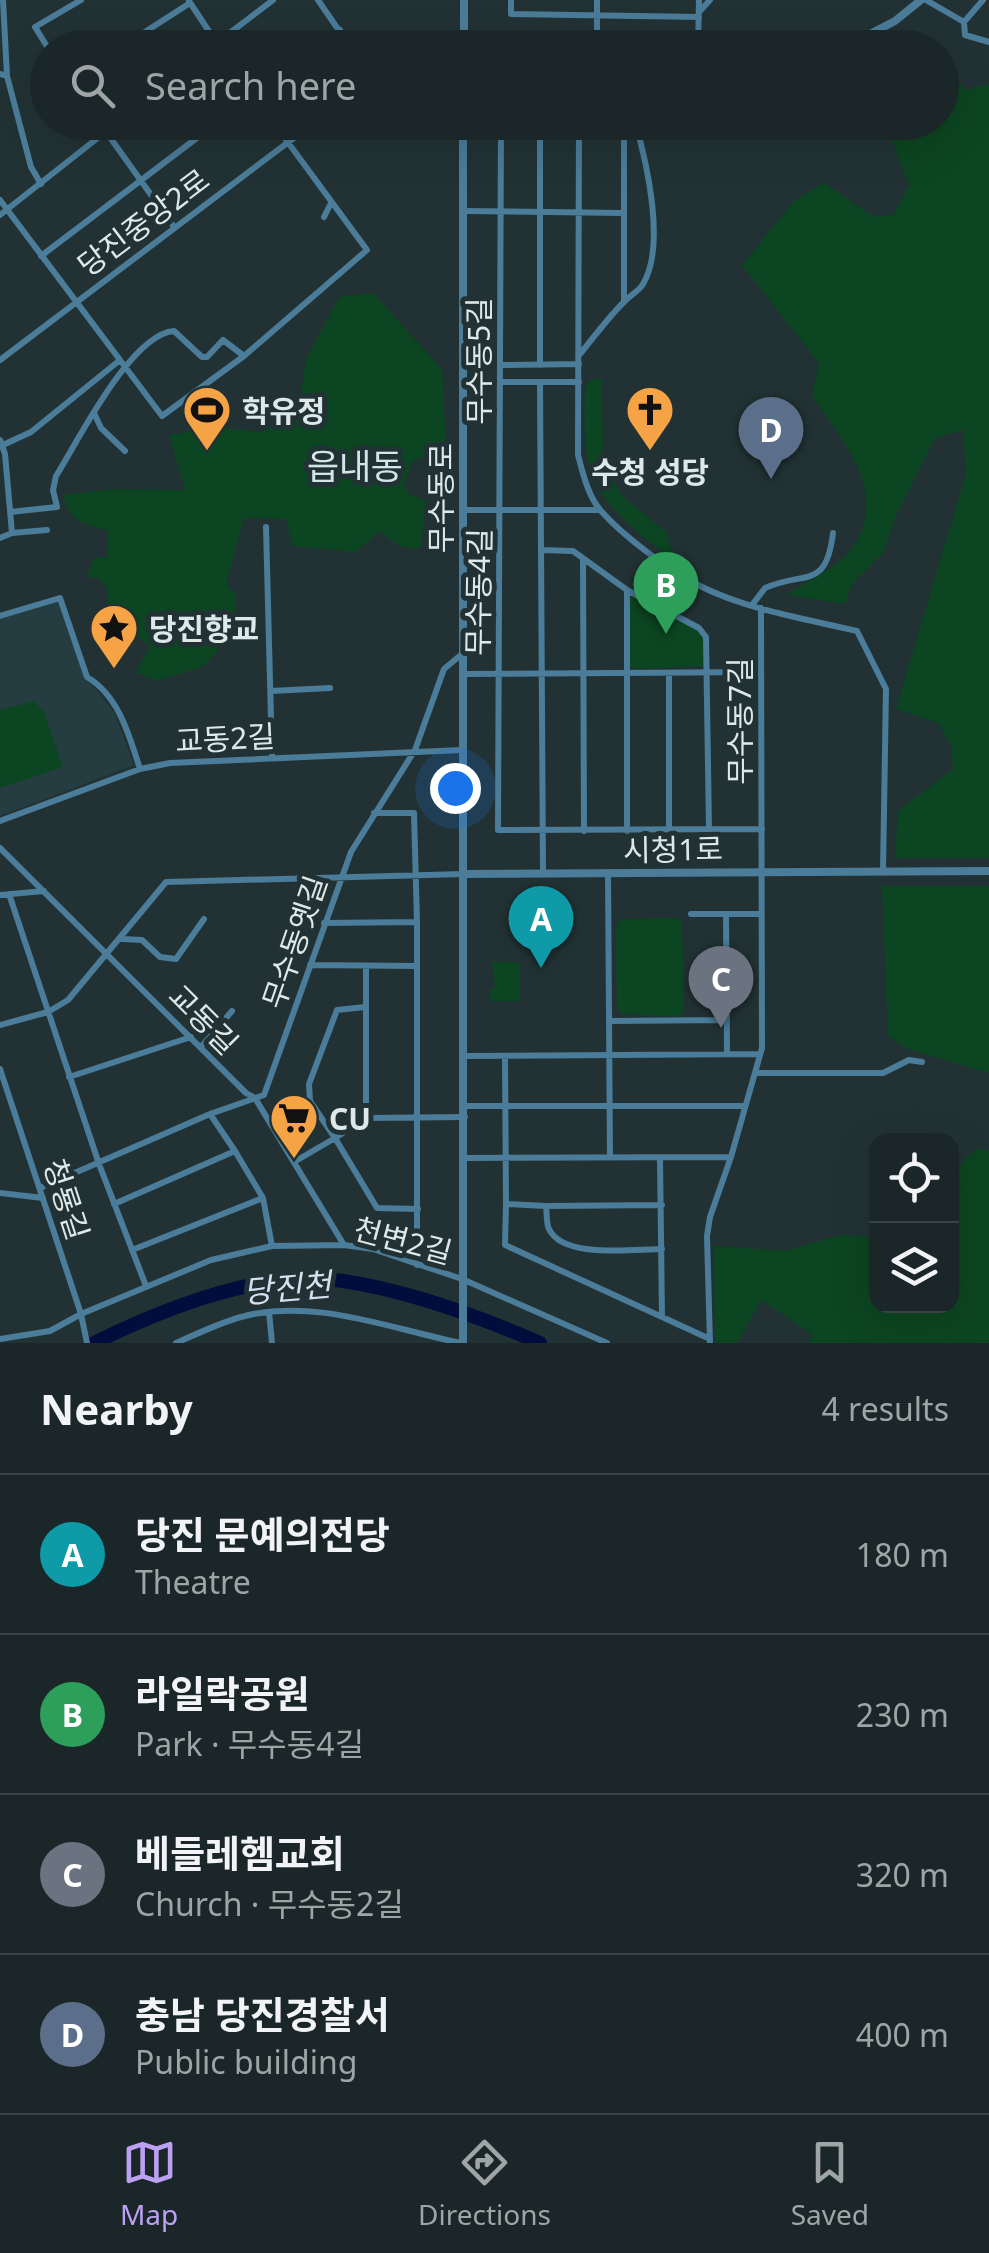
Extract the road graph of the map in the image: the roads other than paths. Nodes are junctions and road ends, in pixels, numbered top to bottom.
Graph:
1 (3, 0) edge
2 (81, 0) edge
3 (273, 0) edge
4 (318, 0) edge
5 (464, 0) edge
6 (511, 0) edge
7 (597, 0) edge
8 (699, 0) edge
9 (710, 0) edge
10 (924, 0) edge
11 (983, 0) edge
12 (189, 2) edge
13 (699, 14) junction
14 (597, 15) junction
15 (964, 22) junction
16 (37, 30) edge
17 (147, 30) edge
18 (206, 30) edge
19 (236, 30) edge
20 (340, 30) edge
21 (464, 30) edge
22 (597, 30) edge
23 (699, 30) edge
24 (878, 30) edge
25 (989, 42) edge
26 (4, 75) edge
27 (96, 140) edge
28 (111, 140) edge
29 (195, 140) edge
30 (290, 140) edge
31 (464, 140) edge
32 (501, 140) edge
33 (540, 140) edge
34 (578, 140) edge
35 (624, 140) edge
36 (638, 140) edge
37 (287, 142) junction
38 (140, 182) junction
39 (41, 184) junction
40 (0, 200) edge
41 (332, 203) junction
42 (463, 211) junction
43 (4, 212) edge
44 (500, 212) junction
45 (540, 212) junction
46 (578, 212) junction
47 (623, 213) junction
48 (324, 216) dead end
49 (174, 227) junction
50 (41, 256) junction
51 (624, 301) junction
52 (75, 302) junction
53 (244, 356) junction
54 (0, 360) edge
55 (580, 360) junction
56 (123, 364) junction
57 (540, 364) junction
58 (501, 365) junction
59 (501, 382) junction
60 (540, 382) junction
61 (579, 382) junction
62 (94, 412) junction
63 (2, 442) edge
64 (125, 451) dead end
65 (463, 510) junction
66 (542, 510) junction
67 (600, 510) junction
68 (502, 511) junction
69 (10, 512) junction
70 (266, 527) dead end
71 (46, 530) dead end
72 (833, 533) dead end
73 (12, 534) junction
74 (0, 538) edge
75 (542, 550) junction
76 (582, 558) junction
77 (626, 590) junction
78 (756, 606) junction
79 (0, 616) edge
80 (462, 654) junction
81 (708, 672) junction
82 (761, 672) junction
83 (669, 673) junction
84 (463, 674) junction
85 (541, 674) junction
86 (583, 674) junction
87 (626, 674) junction
88 (499, 675) junction
89 (330, 688) dead end
90 (271, 690) junction
91 (415, 750) junction
92 (462, 750) junction
93 (272, 758) junction
94 (140, 769) junction
95 (374, 813) junction
96 (0, 822) edge
97 (627, 830) junction
98 (669, 830) junction
99 (709, 830) junction
100 (762, 830) junction
101 (543, 831) junction
102 (584, 831) junction
103 (0, 848) edge
104 (762, 870) junction
105 (989, 871) edge
106 (883, 872) junction
107 (543, 873) junction
108 (608, 873) junction
109 (464, 874) junction
110 (416, 876) junction
111 (339, 878) junction
112 (45, 891) junction
113 (4, 895) edge
114 (691, 914) dead end
115 (726, 914) junction
116 (761, 914) junction
117 (204, 918) dead end
118 (418, 922) junction
119 (324, 923) junction
120 (120, 939) junction
121 (106, 953) junction
122 (310, 965) junction
123 (366, 966) junction
124 (417, 966) junction
125 (365, 1007) junction
126 (232, 1011) dead end
127 (48, 1012) junction
128 (727, 1020) junction
129 (609, 1021) junction
130 (0, 1026) edge
131 (191, 1037) junction
132 (201, 1047) junction
133 (727, 1054) junction
134 (760, 1054) junction
135 (464, 1056) junction
136 (505, 1056) junction
137 (610, 1056) junction
138 (922, 1062) dead end
139 (0, 1070) edge
140 (755, 1073) junction
141 (69, 1077) junction
142 (255, 1098) junction
143 (465, 1106) junction
144 (505, 1106) junction
145 (610, 1106) junction
146 (745, 1106) junction
147 (210, 1114) junction
148 (418, 1116) junction
149 (465, 1117) junction
150 (366, 1118) junction
151 (334, 1138) junction
152 (234, 1151) junction
153 (731, 1157) junction
154 (464, 1158) junction
155 (505, 1158) junction
156 (610, 1158) junction
157 (660, 1158) junction
158 (294, 1162) junction
159 (98, 1164) junction
160 (40, 1188) junction
161 (0, 1193) edge
162 (43, 1198) junction
163 (263, 1198) junction
164 (114, 1204) junction
165 (506, 1204) junction
166 (662, 1205) junction
167 (546, 1206) junction
168 (418, 1208) junction
169 (344, 1245) junction
170 (272, 1246) junction
171 (662, 1249) junction
172 (132, 1250) junction
173 (417, 1265) junction
174 (462, 1280) junction
175 (146, 1286) junction
176 (270, 1312) junction
177 (81, 1314) junction
178 (662, 1317) junction
179 (0, 1339) edge
180 (422, 1339) edge
181 (462, 1341) edge
182 (710, 1341) edge
183 (87, 1343) edge
184 (176, 1343) edge
185 (272, 1343) edge
186 (607, 1343) edge

1 - 26 street
2 - 16 street
3 - 19 street
4 - 20 street
5 - 21 street
6 - 14 street
7 - 14 street
8 - 13 street
9 - 13 street
10 - 15 street
10 - 24 street
11 - 15 street
12 - 17 street
12 - 18 street
13 - 14 street
13 - 23 street
14 - 22 street
15 - 25 street
26 - 39 street
27 - 39 street
28 - 38 street
29 - 38 street, 당진중앙2로
30 - 37 street, 당진중앙2로
31 - 42 street, 무수동로
32 - 44 street, 무수동5길
33 - 45 street
34 - 46 street
35 - 47 street
36 - 51 street
37 - 41 street
37 - 49 street, 당진중앙2로
38 - 49 street
38 - 50 street, 당진중앙2로
39 - 43 street
40 - 43 street, 당진중앙2로
41 - 48 street
41 - 53 street
42 - 44 street
42 - 65 street, 무수동로
43 - 50 street, 당진중앙2로
44 - 45 street
44 - 58 street, 무수동5길
45 - 46 street
45 - 57 street
46 - 47 street
46 - 55 street
47 - 51 street
49 - 52 street, 당진중앙2로
50 - 52 street, 당진중앙2로
51 - 55 street
52 - 54 street, 당진중앙2로
52 - 56 street, 당진중앙2로
53 - 56 street
53 - 56 street, 당진중앙2로
55 - 57 street
55 - 61 street
56 - 62 street
56 - 63 street
57 - 58 street
58 - 59 street, 무수동5길
59 - 60 street
59 - 68 street, 무수동5길
60 - 61 street
60 - 66 street, 무수동5길
61 - 67 street
62 - 64 street
62 - 69 street
63 - 69 street
65 - 68 street
65 - 80 street, 무수동로
66 - 67 street
66 - 68 street
66 - 75 street, 무수동4길
67 - 78 street
68 - 88 street, 무수동4길
69 - 73 street
70 - 90 street
71 - 73 street
72 - 78 street
73 - 74 street
75 - 76 street
75 - 85 street, 무수동4길
76 - 77 street
76 - 86 street
77 - 81 street
77 - 87 street
78 - 82 street, 무수동7길
78 - 106 street
79 - 94 street
80 - 84 street, 무수동로
80 - 91 street, 무수동옛길
81 - 82 street, 무수동4길
81 - 83 street, 무수동4길
81 - 99 street
82 - 100 street, 무수동7길
83 - 87 street, 무수동4길
83 - 98 street
84 - 88 street, 무수동4길
84 - 92 street, 무수동로
85 - 86 street, 무수동4길
85 - 88 street, 무수동4길
85 - 101 street, 무수동4길
86 - 87 street, 무수동4길
86 - 102 street
87 - 97 street
88 - 101 street, 무수동4길
89 - 90 street
90 - 93 street
91 - 92 street, 교동2길
91 - 93 street, 교동2길
91 - 95 street, 무수동옛길
92 - 109 street, 무수동로
93 - 94 street, 교동2길
94 - 96 street, 교동2길
95 - 110 street
95 - 111 street, 무수동옛길
97 - 98 street, 무수동4길
97 - 102 street, 무수동4길
98 - 99 street, 무수동4길
99 - 100 street, 무수동4길
100 - 104 street, 무수동7길
101 - 102 street, 무수동4길
101 - 107 street
103 - 112 street, 교동길
104 - 106 street, 시청1로
104 - 108 street, 시청1로
104 - 116 street, 무수동7길
105 - 106 street, 시청1로
107 - 108 street, 시청1로
107 - 109 street, 시청1로
108 - 129 street
109 - 110 street
109 - 135 street, 무수동로
110 - 111 street
110 - 118 street
111 - 119 street, 무수동옛길
111 - 120 street
112 - 113 street
112 - 121 street, 교동길
113 - 127 street
114 - 115 street
115 - 116 street
115 - 128 street
116 - 134 street, 무수동7길
117 - 120 street
118 - 119 street
118 - 124 street
119 - 122 street, 무수동옛길
120 - 121 street
121 - 127 street
121 - 131 street, 교동길
122 - 123 street
122 - 142 street, 무수동옛길
123 - 124 street
123 - 125 street
124 - 148 street
125 - 150 street
125 - 151 street
126 - 132 street
127 - 130 street
127 - 141 street
128 - 129 street
128 - 133 street
129 - 137 street
131 - 132 street, 교동길
131 - 141 street
132 - 142 street, 교동길
133 - 134 street
133 - 137 street
134 - 140 street, 무수동7길
135 - 136 street
135 - 143 street, 무수동로
136 - 137 street
136 - 144 street
137 - 145 street
138 - 140 street
139 - 160 street, 청룡길
140 - 146 street, 무수동7길
141 - 159 street
142 - 147 street
142 - 158 street, 교동길
143 - 144 street
143 - 149 street, 무수동로
144 - 145 street
144 - 155 street
145 - 146 street
145 - 156 street
146 - 153 street, 무수동7길
147 - 152 street
147 - 159 street
148 - 149 street
148 - 150 street
148 - 168 street
149 - 154 street, 무수동로
150 - 151 street
151 - 158 street
151 - 168 street
152 - 163 street
152 - 164 street
153 - 157 street
153 - 182 street, 무수동7길
154 - 155 street
154 - 174 street, 무수동로
155 - 156 street
155 - 165 street
156 - 157 street
157 - 166 street
158 - 169 street, 교동길
159 - 160 street
159 - 164 street
160 - 162 street, 청룡길
161 - 162 street
162 - 177 street, 청룡길
163 - 170 street
163 - 172 street
164 - 172 street
165 - 167 street
165 - 178 street
166 - 167 street
166 - 171 street
167 - 171 street
168 - 173 street
169 - 170 street, 천변2길
169 - 173 street, 천변2길
170 - 175 street, 천변2길
171 - 178 street
172 - 175 street
173 - 174 street, 천변2길
174 - 181 street, 무수동로
174 - 186 street, 천변2길
175 - 177 street, 천변2길
176 - 180 street
176 - 184 street
176 - 185 street
177 - 179 street, 천변2길
177 - 183 street, 청룡길
178 - 182 street
180 - 181 street

